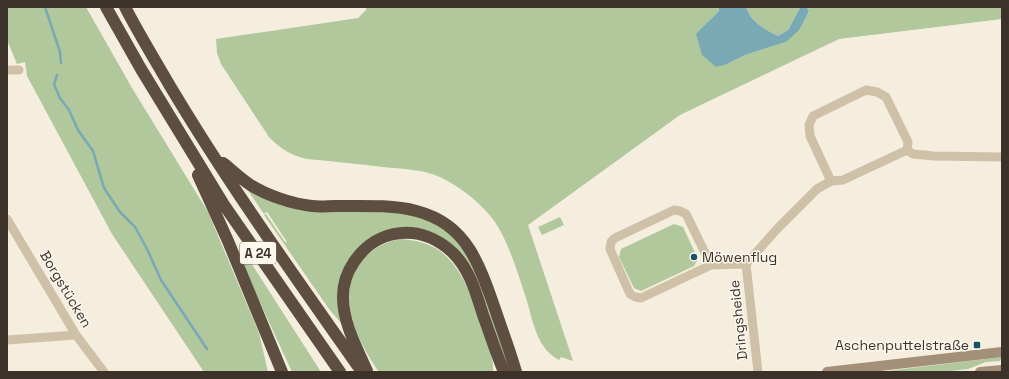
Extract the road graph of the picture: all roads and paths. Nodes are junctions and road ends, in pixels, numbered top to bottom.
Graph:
1 (106, 7) edge
2 (125, 7) edge
3 (7, 70) edge
4 (18, 70) dead end
5 (178, 132) junction
6 (907, 150) junction
7 (214, 157) junction
8 (1002, 157) edge
9 (831, 181) junction
10 (7, 219) edge
11 (746, 264) junction
12 (711, 266) junction
13 (76, 335) junction
14 (7, 340) edge
15 (1002, 352) edge
16 (500, 369) edge
17 (1002, 369) edge
18 (281, 370) edge
19 (104, 372) edge
20 (340, 372) edge
21 (362, 372) edge
22 (368, 372) edge
23 (517, 372) edge
24 (758, 372) edge
25 (827, 372) edge
26 (980, 372) edge

1 - 5 highway, A 24
2 - 7 highway, A 24
3 - 4 street
5 - 18 highway
5 - 20 highway, A 24
6 - 8 street
6 - 9 street, Dringsheide
6 - 9 street
7 - 21 highway, A 24
7 - 23 highway
9 - 11 street, Dringsheide
10 - 13 street, Borgstücken
11 - 12 street, Dringsheide
11 - 24 street, Dringsheide
12 - 12 street, Dringsheide
13 - 14 street
13 - 19 street, Borgstücken
15 - 25 main road
16 - 22 highway
17 - 26 main road

